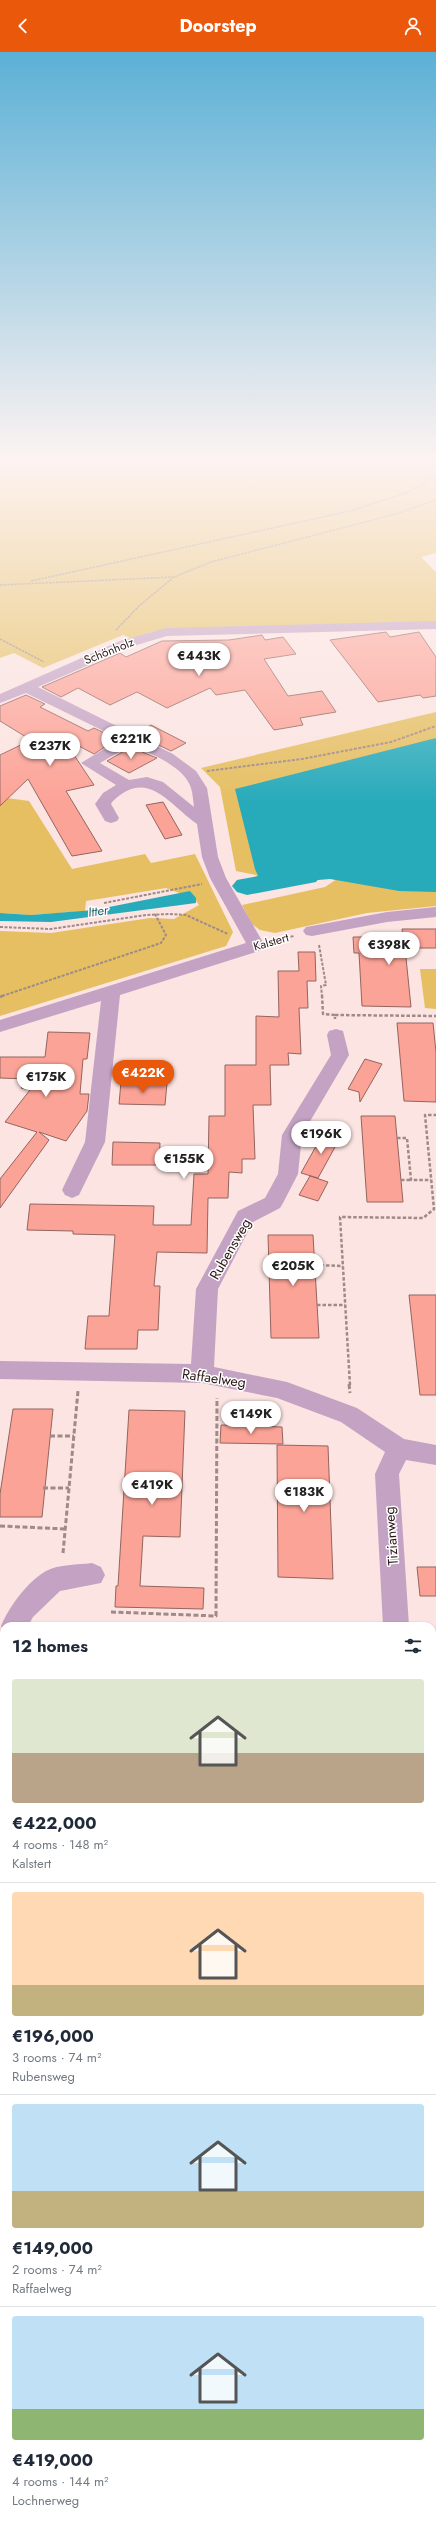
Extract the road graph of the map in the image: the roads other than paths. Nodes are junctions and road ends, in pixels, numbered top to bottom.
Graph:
1 (436, 625) edge
2 (26, 687) junction
3 (0, 699) edge
4 (130, 739) junction
5 (127, 786) junction
6 (111, 818) dead end
7 (205, 822) junction
8 (436, 912) edge
9 (314, 935) road end
10 (111, 990) junction
11 (335, 1025) road end
12 (0, 1026) edge
13 (72, 1190) dead end
14 (0, 1370) edge
15 (202, 1374) junction
16 (400, 1448) junction
17 (436, 1455) edge
18 (92, 1575) dead end
19 (16, 1622) edge
20 (396, 1622) edge

1 - 2 street, Schönholz
2 - 3 street, Schönholz
2 - 4 street
4 - 5 street
4 - 7 street
5 - 6 street
5 - 7 street
7 - 10 street, Kalstert
8 - 9 street
10 - 12 street, Kalstert
10 - 13 street
11 - 15 street, Rubensweg
14 - 15 street, Raffaelweg
15 - 16 street, Raffaelweg
16 - 17 street, Raffaelweg
16 - 20 street, Tizianweg
18 - 19 street

